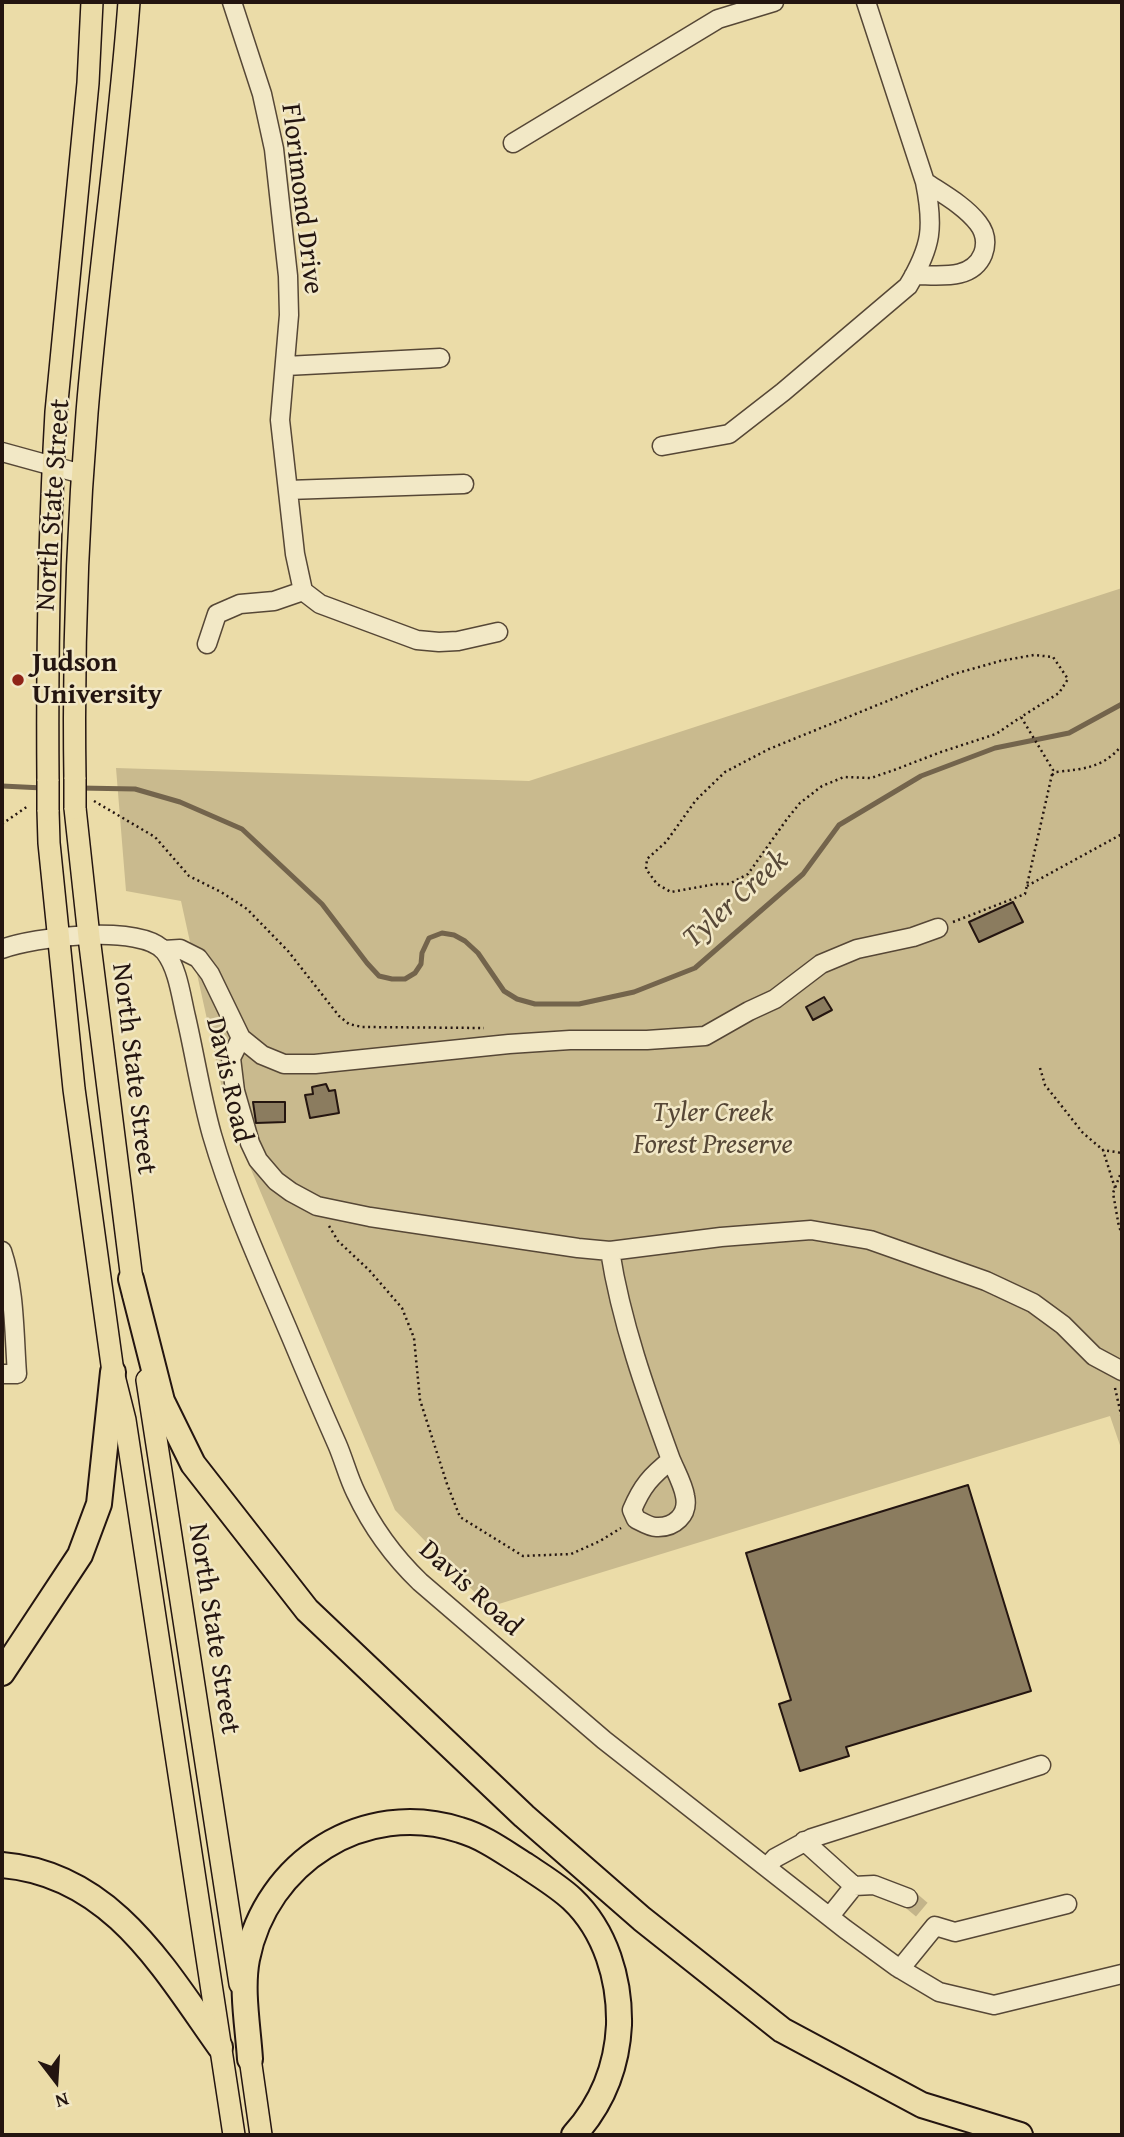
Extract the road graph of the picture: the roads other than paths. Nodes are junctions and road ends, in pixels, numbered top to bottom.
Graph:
1 (92, 2) edge
2 (129, 2) edge
3 (232, 2) edge
4 (774, 2) edge
5 (866, 2) edge
6 (513, 143) dead end
7 (925, 182) junction
8 (914, 275) junction
9 (440, 358) dead end
10 (286, 366) junction
11 (662, 446) dead end
12 (2, 453) edge
13 (53, 466) junction
14 (82, 474) junction
15 (464, 484) dead end
16 (288, 490) junction
17 (303, 591) junction
18 (498, 632) dead end
19 (207, 644) dead end
20 (938, 928) road end
21 (59, 936) junction
22 (89, 937) junction
23 (2, 949) edge
24 (164, 950) junction
25 (241, 1038) junction
26 (2, 1251) edge
27 (610, 1251) junction
28 (131, 1279) junction
29 (1116, 1368) edge
30 (113, 1373) junction
31 (2, 1374) edge
32 (671, 1460) junction
33 (2, 1673) edge
34 (1041, 1765) dead end
35 (804, 1841) junction
36 (2, 1865) edge
37 (766, 1867) junction
38 (854, 1886) junction
39 (908, 1898) tunnel mouth
40 (1067, 1904) dead end
41 (830, 1916) junction
42 (900, 1969) junction
43 (1122, 1974) edge
44 (220, 2047) junction
45 (250, 2059) junction
46 (234, 2135) edge
47 (261, 2135) edge
48 (574, 2135) edge
49 (1020, 2135) edge

1 - 13 main road, North State Street
2 - 14 main road, North State Street
3 - 10 street, Florimond Drive
4 - 6 street
5 - 7 street
7 - 8 street
7 - 8 street
8 - 11 street
9 - 10 street
10 - 16 street, Florimond Drive
12 - 13 street
13 - 14 street
13 - 21 main road, North State Street, bridge
14 - 22 main road, North State Street, bridge
15 - 16 street
16 - 17 street, Florimond Drive
17 - 18 street
17 - 19 street
20 - 25 street
21 - 22 street
21 - 23 street
21 - 30 main road, North State Street
22 - 24 street
22 - 28 main road, North State Street
24 - 25 street
24 - 37 street, Davis Road
25 - 27 street
26 - 31 street
27 - 29 street
27 - 32 street
28 - 45 main road, North State Street
28 - 49 highway
30 - 33 highway
30 - 44 main road, North State Street
32 - 32 street
34 - 35 street
35 - 37 street
35 - 38 street
36 - 44 highway
37 - 41 street, Davis Road
38 - 39 street
38 - 41 street
40 - 42 street
41 - 42 street, Davis Road
42 - 43 street, Davis Road
44 - 46 main road, North State Street
45 - 47 main road, North State Street
45 - 48 highway

